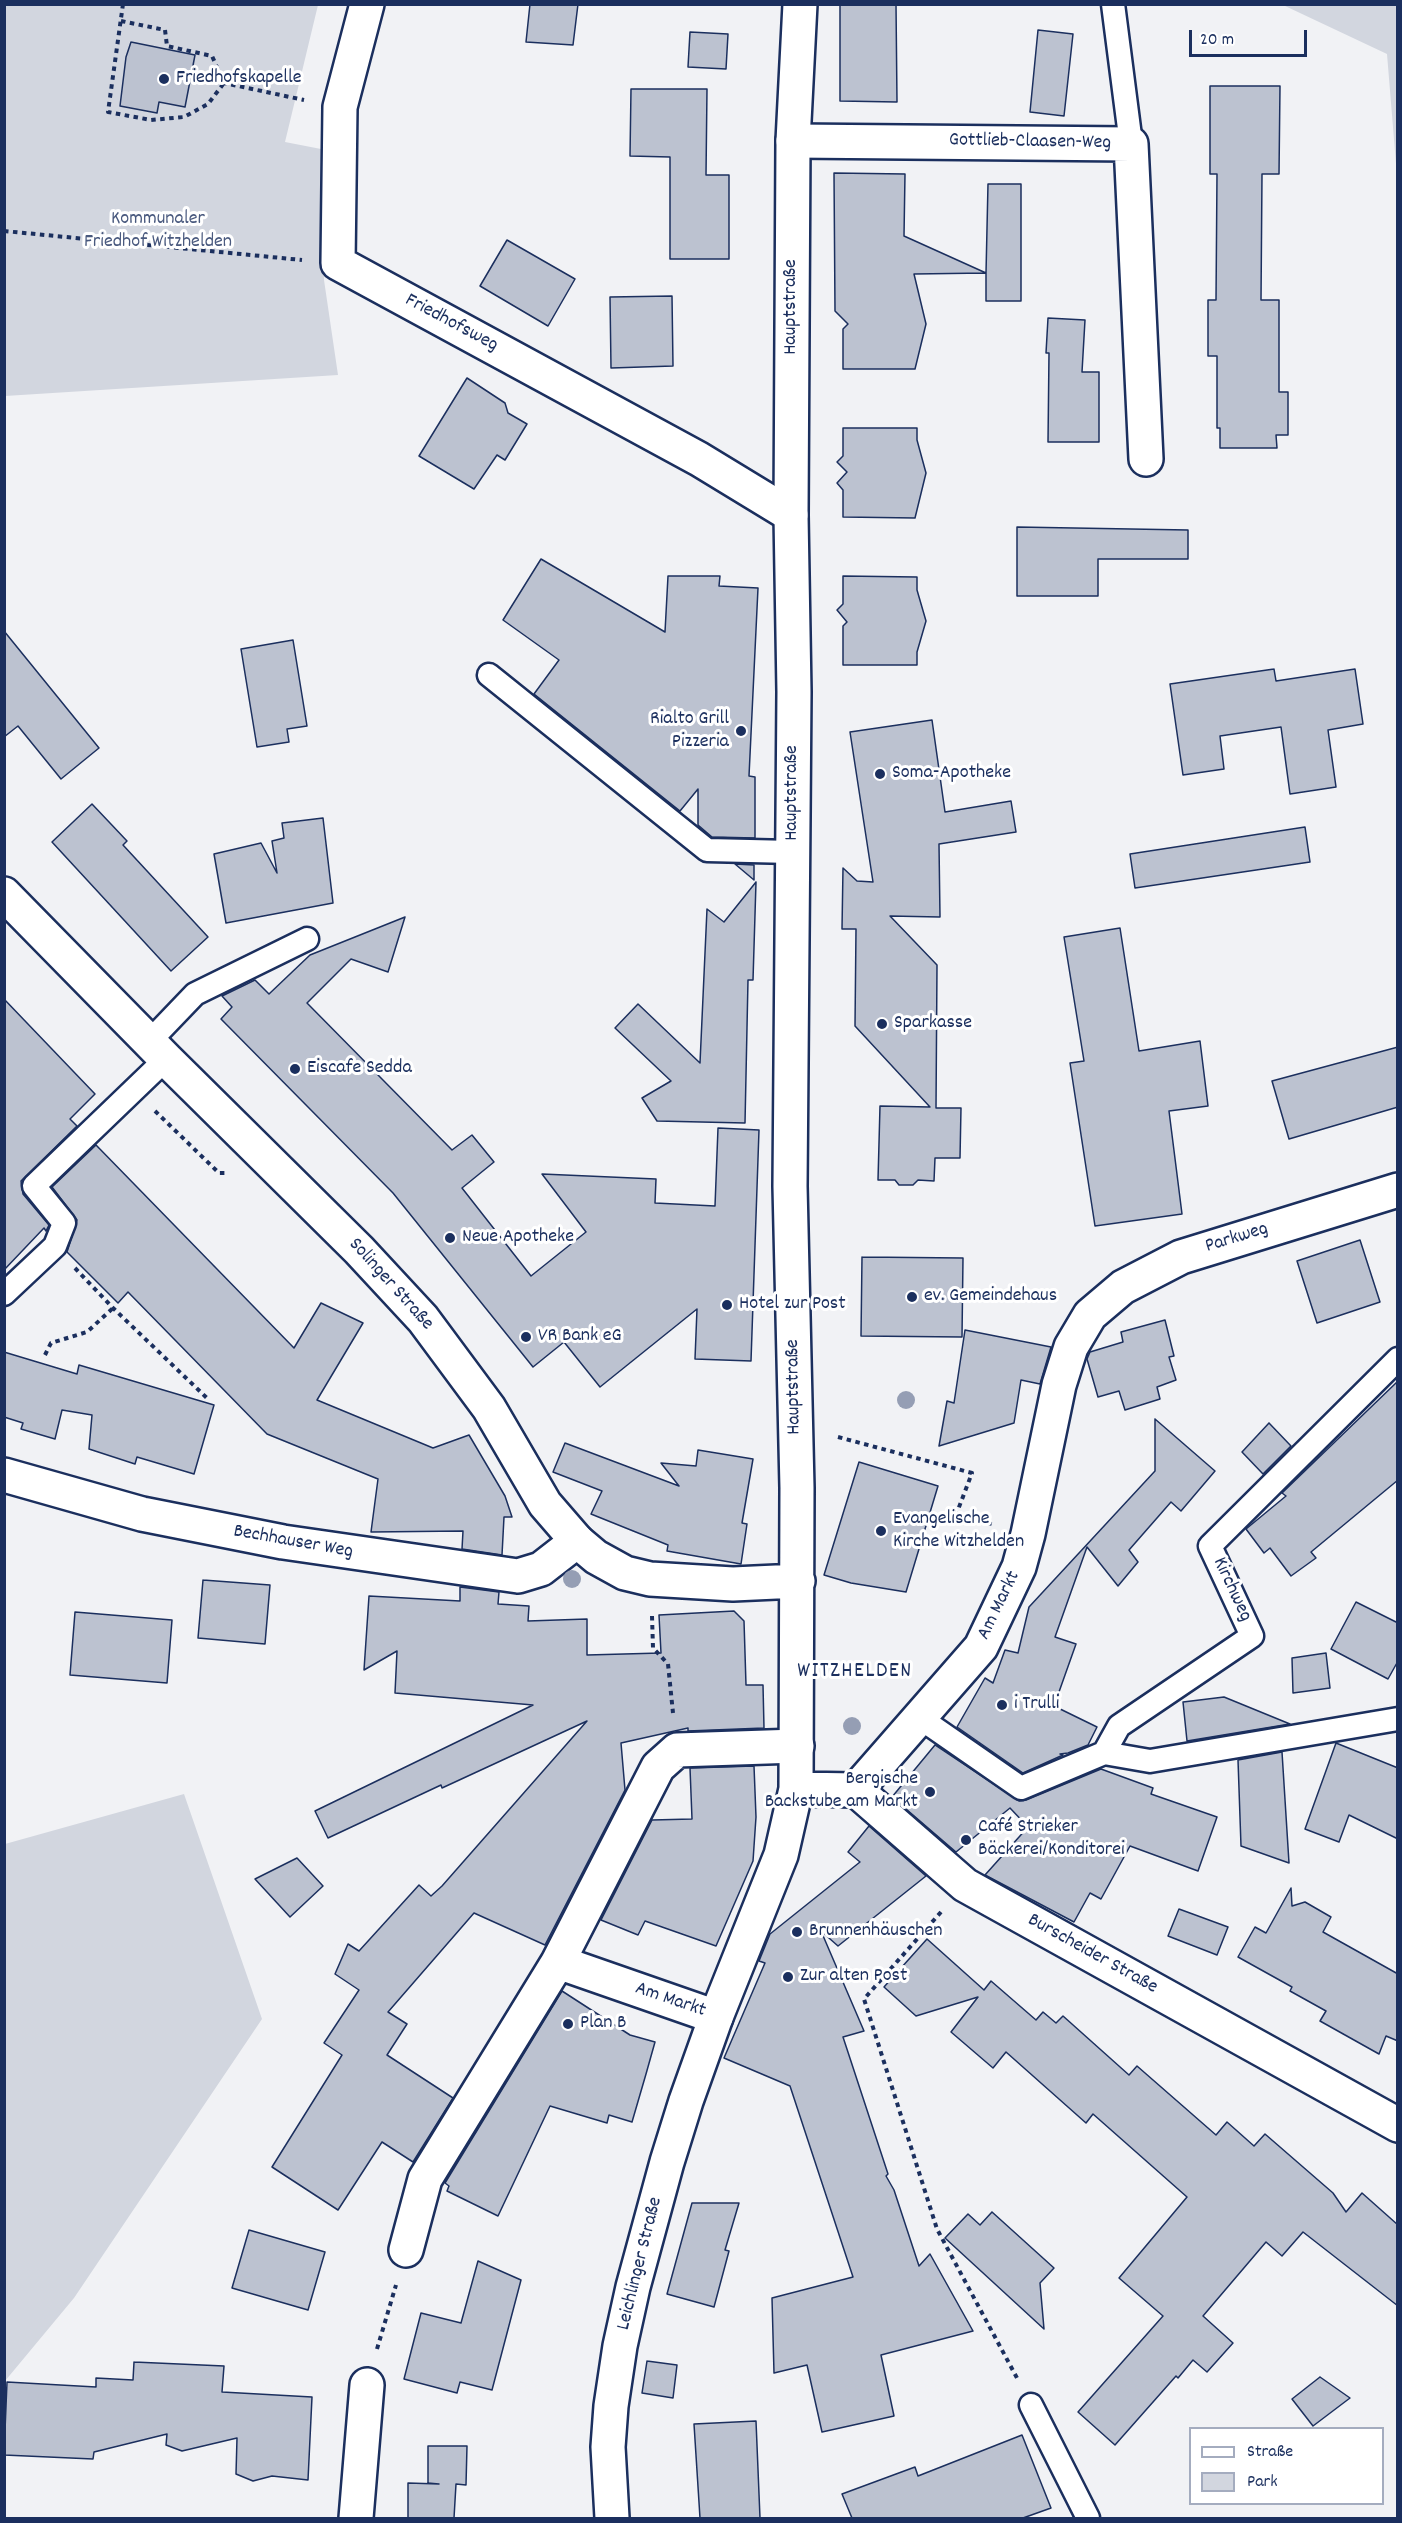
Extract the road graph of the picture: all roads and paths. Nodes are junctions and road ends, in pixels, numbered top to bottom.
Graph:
1 (123, 4) edge
2 (368, 4) edge
3 (800, 4) edge
4 (1113, 4) edge
5 (121, 21) junction
6 (224, 83) junction
7 (340, 107) junction
8 (793, 141) junction
9 (1131, 144) junction
10 (4, 231) edge
11 (338, 263) junction
12 (1146, 459) dead end
13 (791, 515) junction
14 (489, 675) dead end
15 (792, 852) junction
16 (4, 894) edge
17 (307, 939) dead end
18 (158, 1051) junction
19 (134, 1090) junction
20 (228, 1173) dead end
21 (1398, 1190) edge
22 (55, 1246) junction
23 (4, 1294) edge
24 (113, 1308) junction
25 (1090, 1315) joint
26 (45, 1355) dead end
27 (1398, 1359) edge
28 (209, 1400) dead end
29 (838, 1437) dead end
30 (4, 1475) edge
31 (956, 1515) dead end
32 (577, 1541) junction
33 (798, 1581) junction
34 (652, 1648) dead end
35 (920, 1718) junction
36 (1398, 1719) edge
37 (797, 1746) junction
38 (677, 1750) junction
39 (1104, 1753) junction
40 (796, 1789) junction
41 (856, 1790) junction
42 (965, 1885) junction
43 (558, 1962) junction
44 (716, 2017) junction
45 (1398, 2125) edge
46 (406, 2250) joint
47 (367, 2385) joint
48 (1031, 2405) joint
49 (356, 2518) edge
50 (612, 2518) edge
51 (1088, 2518) edge

1 - 5 path
2 - 7 main road
3 - 8 main road, Hauptstraße
4 - 9 lane
5 - 6 path
5 - 6 path
6 - 7 path
7 - 11 main road
8 - 9 main road, Gottlieb-Claasen-Weg
8 - 13 main road, Hauptstraße
9 - 12 main road, Gottlieb-Claasen-Weg
10 - 11 path
11 - 13 main road, Friedhofsweg
13 - 15 main road, Hauptstraße
14 - 15 lane
15 - 33 main road, Hauptstraße
16 - 18 main road, Solinger Straße
17 - 18 lane
18 - 19 lane
18 - 32 main road, Solinger Straße
19 - 20 path
19 - 22 lane
21 - 25 main road, Parkweg
22 - 23 lane
22 - 24 path
24 - 26 path
24 - 28 path
25 - 35 main road, Am Markt
27 - 39 lane, Kirchweg
29 - 31 path
30 - 32 main road, Bechhauser Weg
32 - 33 main road, Solinger Straße
33 - 37 main road, Am Markt
34 - 38 path
35 - 39 lane
35 - 41 main road, Am Markt
36 - 39 lane
37 - 38 main road
37 - 40 main road, Am Markt
38 - 43 main road
40 - 41 main road
40 - 44 main road, Am Markt
41 - 42 main road, Burscheider Straße
42 - 45 main road, Burscheider Straße
42 - 48 path
43 - 44 main road, Am Markt
43 - 46 main road
44 - 50 main road, Leichlinger Straße
46 - 47 path
47 - 49 main road
48 - 51 lane

